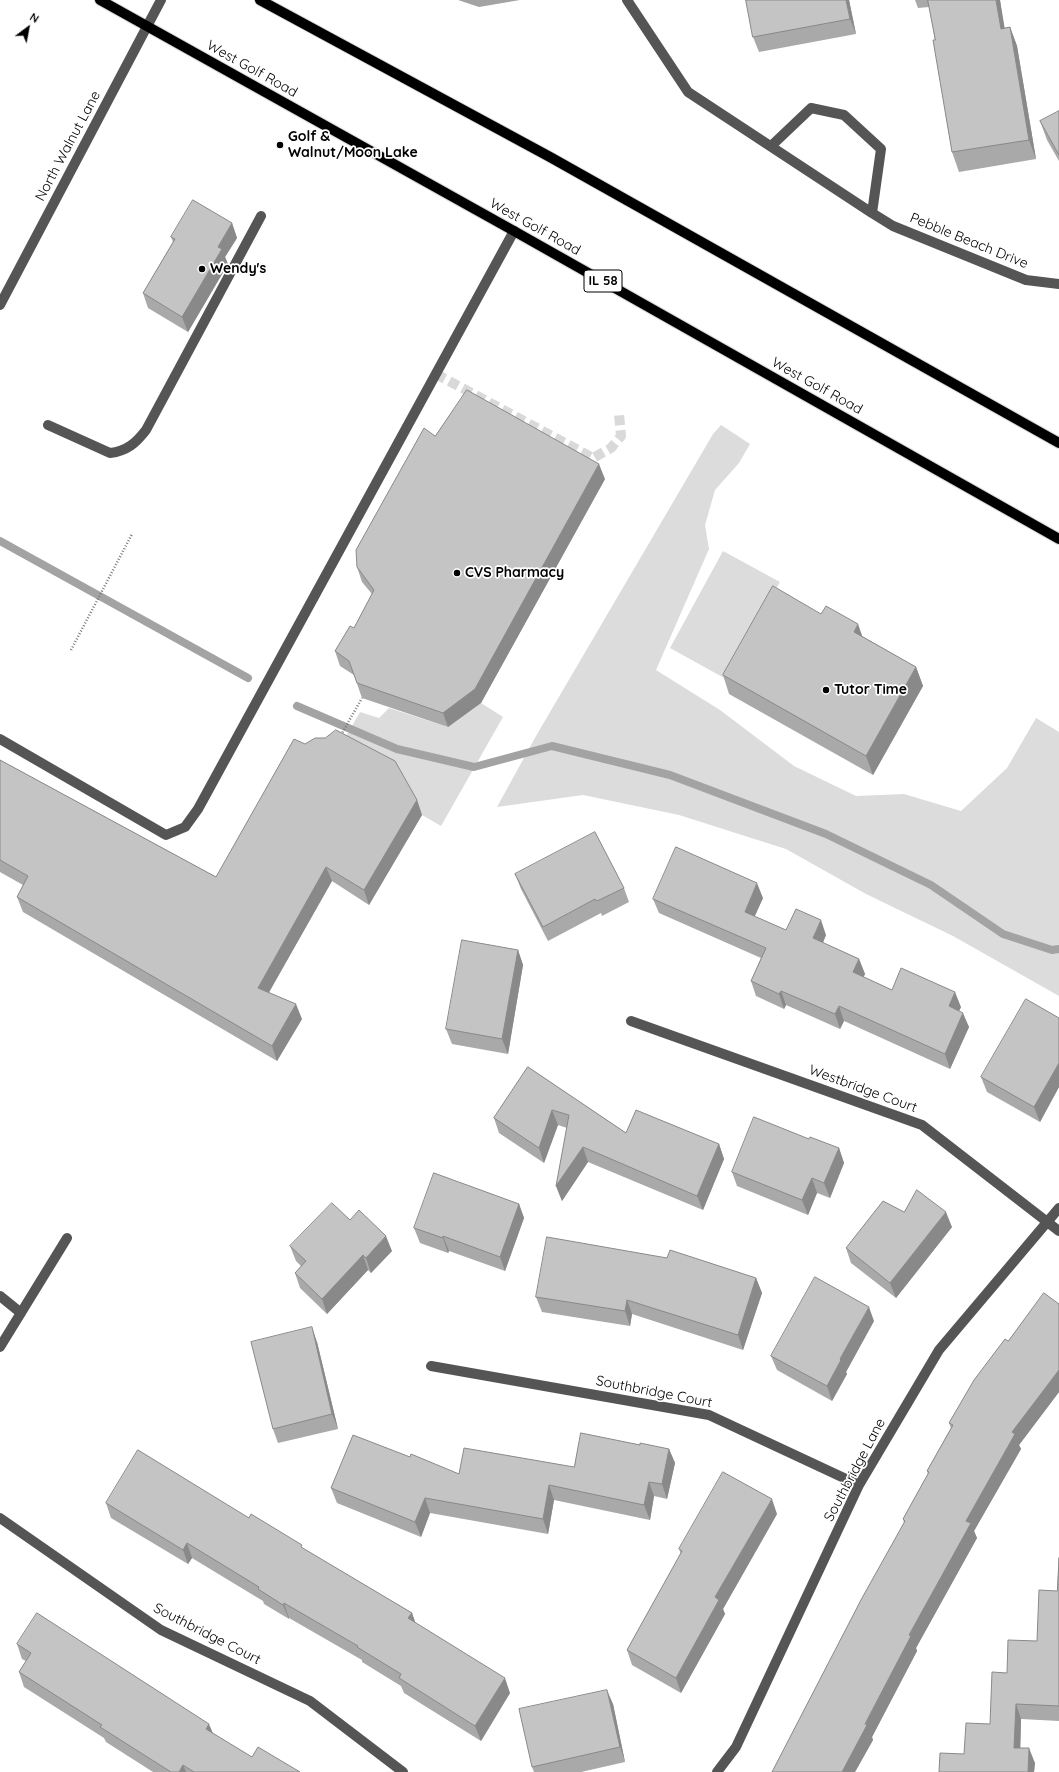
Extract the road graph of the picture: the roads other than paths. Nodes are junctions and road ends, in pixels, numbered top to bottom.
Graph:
1 (100, 0) edge
2 (161, 0) edge
3 (260, 0) edge
4 (627, 0) edge
5 (147, 26) junction
6 (771, 146) junction
7 (872, 213) junction
8 (261, 216) dead end
9 (514, 231) junction
10 (1059, 284) edge
11 (0, 305) edge
12 (48, 425) dead end
13 (1059, 443) edge
14 (1059, 539) edge
15 (0, 739) edge
16 (631, 1020) dead end
17 (1059, 1208) edge
18 (1048, 1222) junction
19 (1059, 1231) edge
20 (67, 1238) dead end
21 (0, 1296) edge
22 (22, 1313) junction
23 (0, 1348) edge
24 (431, 1366) dead end
25 (860, 1485) junction
26 (0, 1518) edge
27 (403, 1772) edge
28 (718, 1772) edge

1 - 5 main road, West Golf Road / IL 58
2 - 5 street, North Walnut Lane
3 - 13 main road
4 - 6 street, Pebble Beach Drive
5 - 9 main road, West Golf Road / IL 58
5 - 11 street, North Walnut Lane
6 - 7 street, Pebble Beach Drive
6 - 7 street
7 - 10 street, Pebble Beach Drive
8 - 12 street
9 - 14 main road, West Golf Road / IL 58
9 - 15 street
16 - 18 street, Westbridge Court
17 - 18 street, Southbridge Lane
18 - 19 street, Westbridge Court
18 - 25 street, Southbridge Lane
20 - 22 street
21 - 22 street
22 - 23 street
24 - 25 street, Southbridge Court
25 - 28 street, Southbridge Lane
26 - 27 street, Southbridge Court

